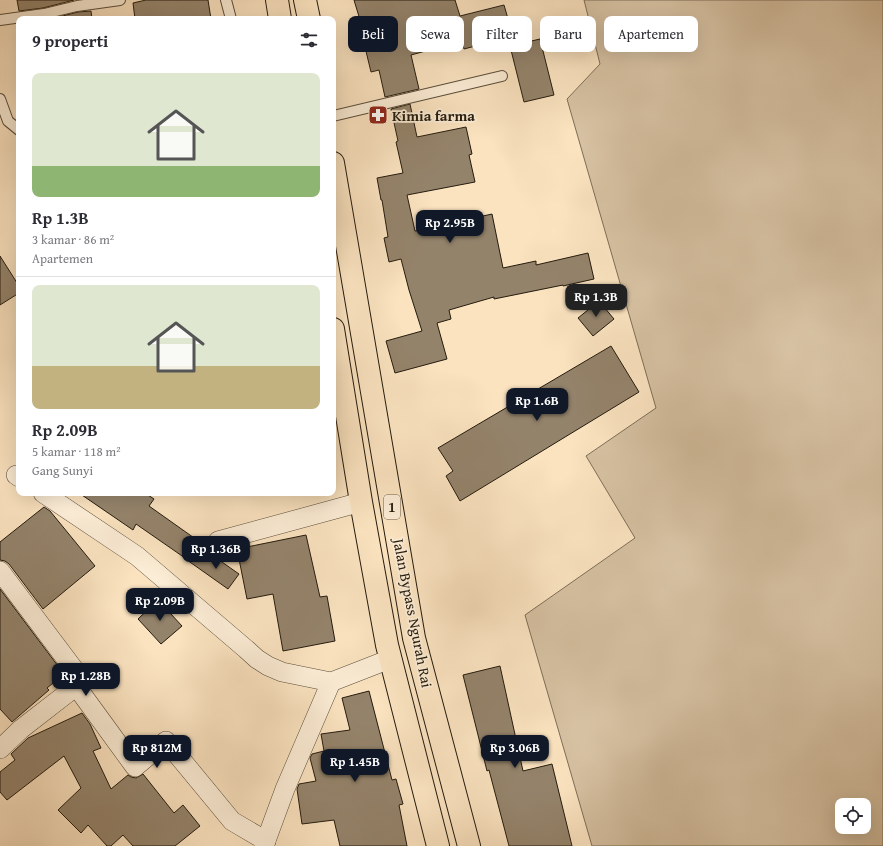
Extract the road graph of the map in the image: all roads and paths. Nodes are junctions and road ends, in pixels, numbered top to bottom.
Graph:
1 (120, 0) edge
2 (226, 0) edge
3 (277, 0) edge
4 (305, 0) edge
5 (29, 16) edge
6 (230, 16) edge
7 (280, 16) edge
8 (308, 16) edge
9 (16, 18) edge
10 (0, 20) edge
11 (502, 76) dead end
12 (0, 99) edge
13 (336, 115) edge
14 (16, 128) edge
15 (336, 181) edge
16 (336, 348) edge
17 (47, 496) edge
18 (361, 502) junction
19 (218, 541) dead end
20 (0, 570) edge
21 (390, 659) junction
22 (331, 682) junction
23 (76, 686) junction
24 (0, 749) edge
25 (265, 843) edge
26 (438, 846) edge
27 (469, 846) edge

1 - 5 lane
2 - 6 lane
3 - 7 highway
4 - 8 highway
9 - 10 lane
11 - 13 lane
12 - 14 lane
15 - 27 highway, Jalan Bypass Ngurah Rai / 1
16 - 18 highway, Jalan Bypass Ngurah Rai / 1
17 - 22 street
18 - 19 street
18 - 21 highway, Jalan Bypass Ngurah Rai / 1
20 - 23 street
21 - 22 street
21 - 26 highway, Jalan Bypass Ngurah Rai / 1
22 - 25 street
23 - 24 street
23 - 25 street

